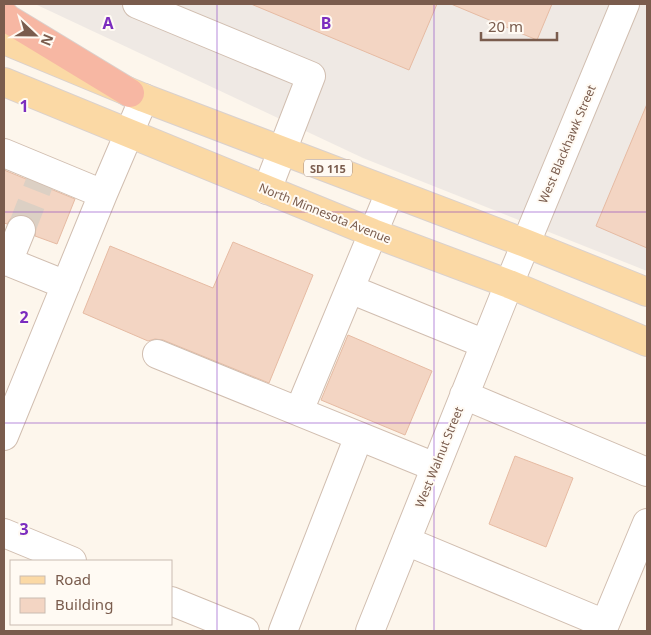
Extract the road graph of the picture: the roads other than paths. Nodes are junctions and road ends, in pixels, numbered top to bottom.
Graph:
1 (137, 4) edge
2 (625, 4) edge
3 (4, 15) edge
4 (4, 40) edge
5 (4, 82) edge
6 (137, 96) junction
7 (130, 132) junction
8 (282, 150) junction
9 (6, 158) edge
10 (267, 190) junction
11 (390, 192) junction
12 (103, 194) junction
13 (21, 230) tunnel mouth
14 (373, 232) junction
15 (525, 243) junction
16 (6, 261) edge
17 (509, 284) junction
18 (66, 285) junction
19 (350, 290) junction
20 (647, 292) edge
21 (647, 342) edge
22 (485, 344) junction
23 (157, 354) dead end
24 (464, 395) junction
25 (299, 411) junction
26 (6, 427) edge
27 (359, 436) junction
28 (435, 468) junction
29 (647, 472) edge
30 (647, 522) edge
31 (4, 534) edge
32 (406, 541) junction
33 (69, 560) edge
34 (172, 601) edge
35 (376, 629) edge
36 (245, 631) edge
37 (283, 631) edge

1 - 8 street
2 - 15 street, West Blackhawk Street
3 - 6 highway
4 - 6 main road, SD 115
5 - 7 main road, North Minnesota Avenue
6 - 7 street
6 - 8 main road, SD 115
7 - 10 main road, North Minnesota Avenue
7 - 12 street
8 - 10 street
8 - 11 main road, SD 115
9 - 12 street
10 - 14 main road, North Minnesota Avenue
11 - 14 street
11 - 15 main road, SD 115
12 - 18 street
13 - 16 street
14 - 17 main road, North Minnesota Avenue
14 - 19 street
15 - 17 street, West Blackhawk Street
15 - 20 main road, SD 115
16 - 18 street
17 - 21 main road, North Minnesota Avenue
17 - 22 street, West Walnut Street
18 - 26 street
19 - 22 street
19 - 25 street
22 - 24 street, West Walnut Street
23 - 25 street
24 - 28 street, West Walnut Street
24 - 29 street
25 - 27 street
27 - 28 street
27 - 37 street
28 - 32 street, West Walnut Street
30 - 32 street
31 - 33 street
32 - 35 street, West Walnut Street
34 - 36 street

